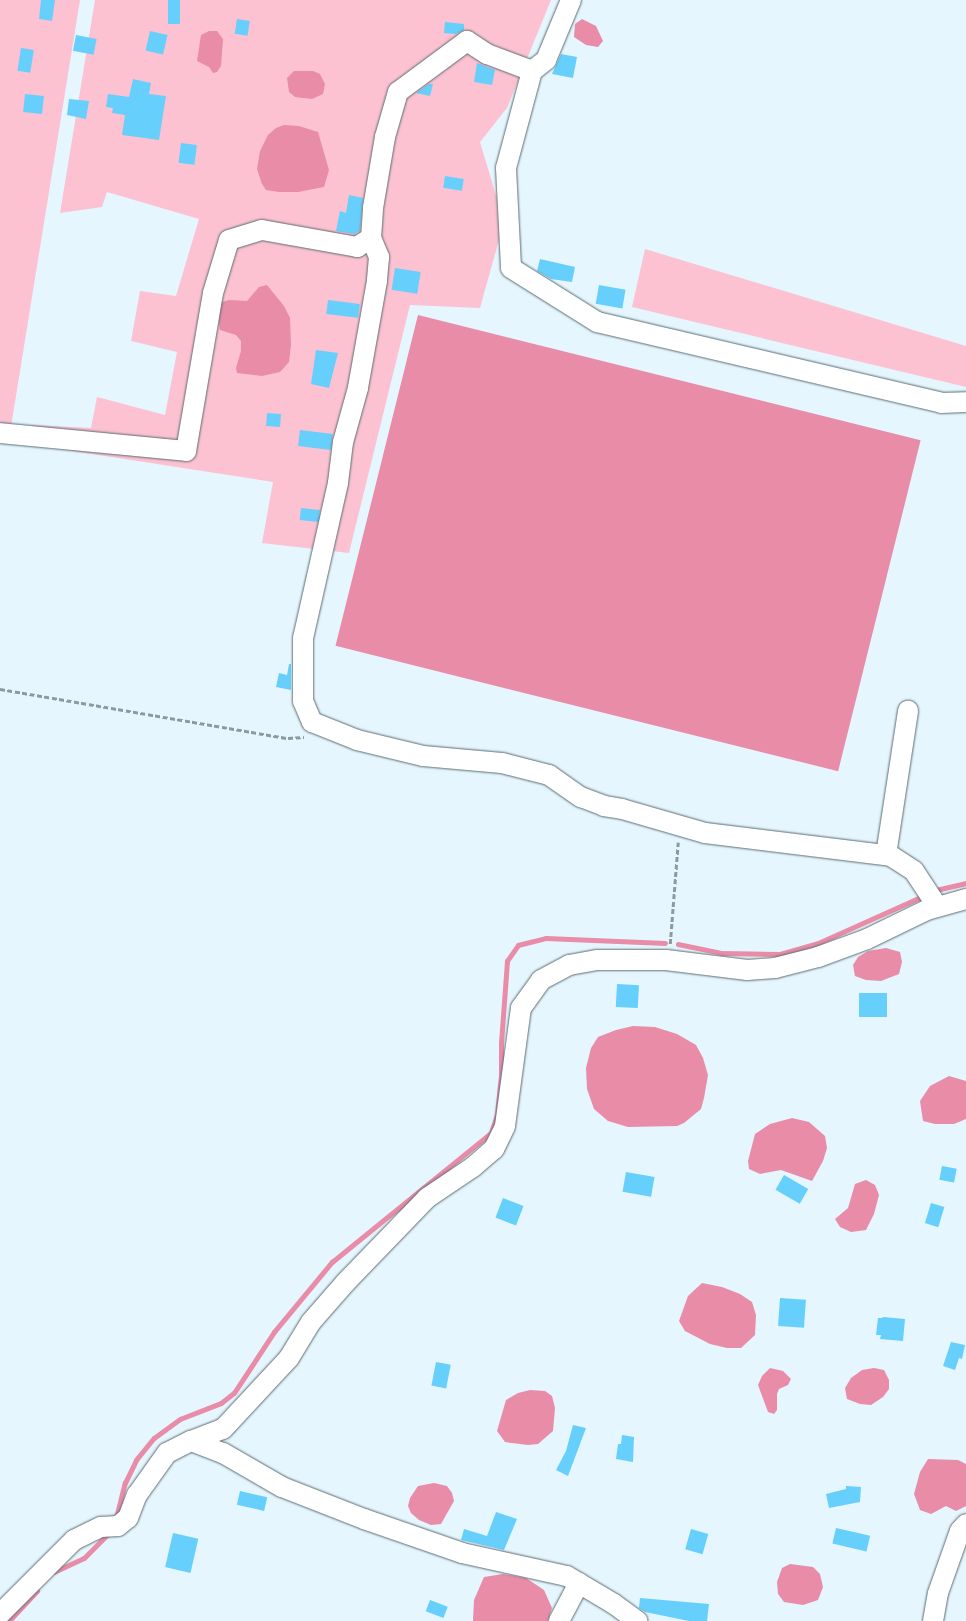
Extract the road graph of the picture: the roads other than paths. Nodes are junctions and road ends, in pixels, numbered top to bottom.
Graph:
1 (571, 0) edge
2 (532, 71) junction
3 (371, 238) junction
4 (966, 402) edge
5 (0, 433) edge
6 (908, 711) dead end
7 (886, 855) junction
8 (966, 899) edge
9 (937, 906) junction
10 (191, 1441) junction
11 (966, 1524) edge
12 (579, 1583) junction
13 (0, 1614) edge
14 (559, 1621) edge
15 (637, 1621) edge
16 (933, 1621) edge

1 - 2 street
2 - 3 street
2 - 4 street
3 - 5 street
3 - 7 street
6 - 7 street
7 - 9 street
8 - 9 street
9 - 10 street
10 - 12 street
10 - 13 street
11 - 16 street
12 - 14 street
12 - 15 street

